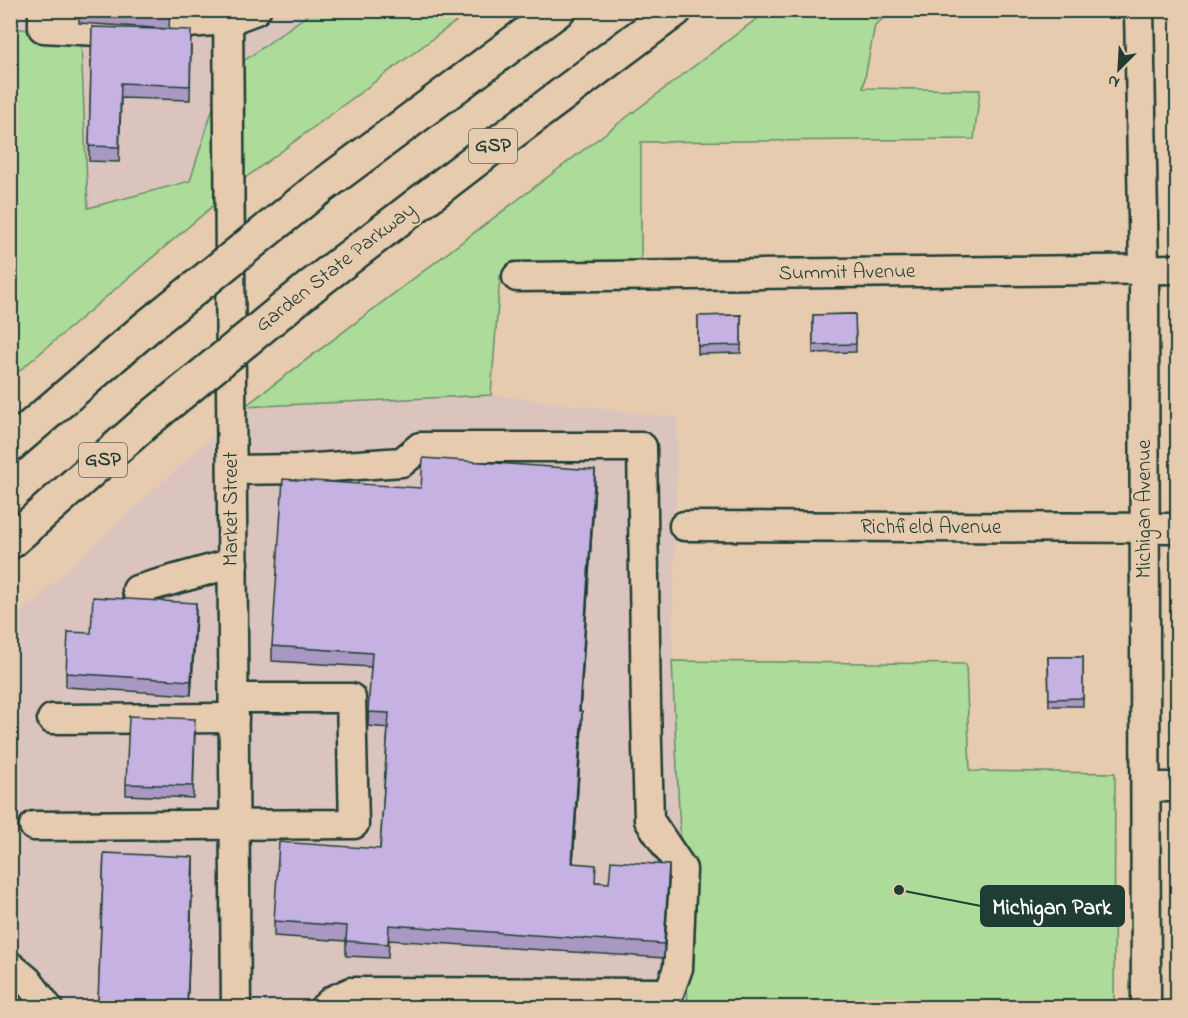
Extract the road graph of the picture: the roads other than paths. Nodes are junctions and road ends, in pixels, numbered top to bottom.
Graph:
1 (43, 10) edge
2 (256, 10) edge
3 (558, 10) edge
4 (675, 10) edge
5 (1139, 10) edge
6 (228, 15) edge
7 (1144, 269) junction
8 (1178, 269) edge
9 (517, 277) dead end
10 (10, 445) edge
11 (232, 470) junction
12 (684, 526) dead end
13 (1178, 528) edge
14 (1145, 529) junction
15 (10, 542) edge
16 (233, 563) junction
17 (137, 590) dead end
18 (234, 708) junction
19 (52, 719) dead end
20 (1146, 787) junction
21 (1178, 787) edge
22 (235, 825) junction
23 (34, 826) dead end
24 (10, 966) edge
25 (668, 1000) edge
26 (48, 1008) edge
27 (236, 1008) edge
28 (324, 1008) edge
29 (1146, 1008) edge

1 - 6 street
2 - 6 street
3 - 10 highway, bridge
4 - 15 highway, Garden State Parkway / GSP, bridge
5 - 7 street, Michigan Avenue
6 - 11 street, Market Street
7 - 8 street, Summit Avenue
7 - 9 street, Summit Avenue
7 - 14 street, Michigan Avenue
11 - 16 street, Market Street
11 - 25 street
12 - 14 street, Richfield Avenue
13 - 14 street, Richfield Avenue
14 - 20 street, Michigan Avenue
16 - 17 street
16 - 18 street, Market Street
18 - 19 street
18 - 22 street, Market Street
18 - 22 street
20 - 21 street
20 - 29 street, Michigan Avenue
22 - 23 street
22 - 27 street, Market Street
24 - 26 street
25 - 28 street

